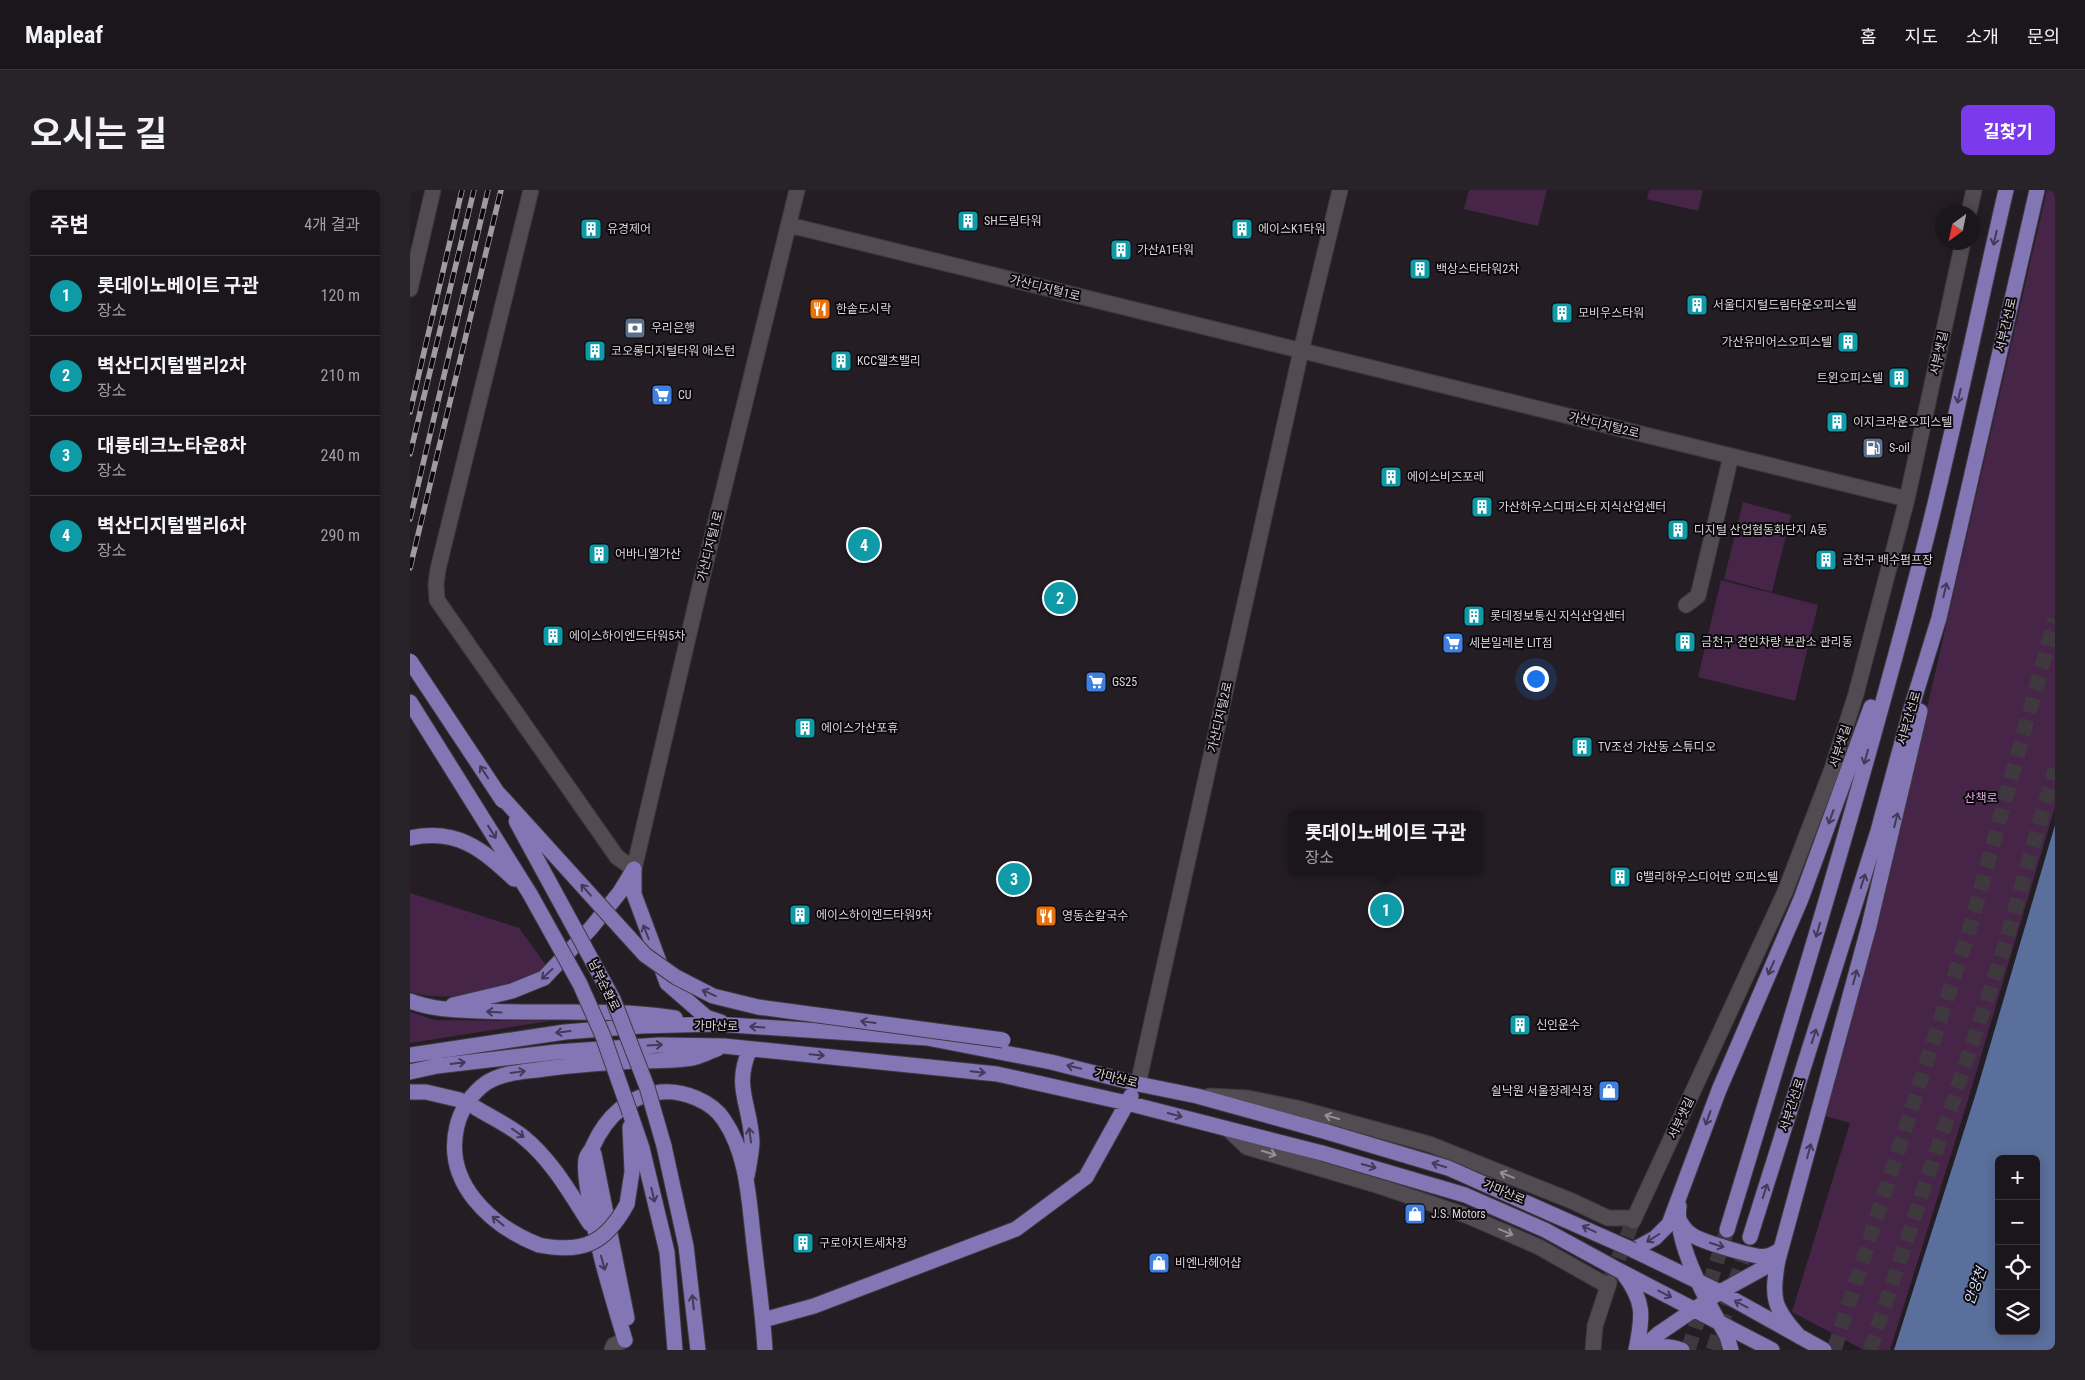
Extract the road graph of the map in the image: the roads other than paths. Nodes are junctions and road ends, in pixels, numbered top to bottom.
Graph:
1 (434, 190) edge
2 (531, 190) edge
3 (798, 190) edge
4 (1340, 190) edge
5 (1974, 190) edge
6 (2006, 190) edge
7 (2037, 190) edge
8 (1971, 205) edge
9 (789, 225) junction
10 (417, 226) edge
11 (1960, 250) edge
12 (412, 272) edge
13 (410, 289) edge
14 (1301, 351) junction
15 (1731, 456) junction
16 (1907, 499) junction
17 (1686, 605) dead end
18 (1908, 607) junction
19 (1939, 618) junction
20 (410, 661) edge
21 (410, 702) edge
22 (499, 794) junction
23 (410, 838) edge
24 (634, 869) junction
25 (530, 894) junction
26 (410, 1001) edge
27 (434, 1008) junction
28 (716, 1024) junction
29 (734, 1026) junction
30 (724, 1046) junction
31 (750, 1049) junction
32 (410, 1055) edge
33 (1051, 1062) junction
34 (410, 1072) edge
35 (1138, 1084) junction
36 (410, 1092) edge
37 (1198, 1096) junction
38 (460, 1100) dead end
39 (1127, 1103) junction
40 (476, 1108) dead end
41 (1228, 1129) junction
42 (593, 1148) junction
43 (636, 1148) junction
44 (746, 1183) junction
45 (1681, 1190) junction
46 (1679, 1219) junction
47 (593, 1229) junction
48 (1727, 1230) tunnel mouth
49 (1750, 1237) tunnel mouth
50 (1632, 1250) junction
51 (1780, 1254) junction
52 (1622, 1272) junction
53 (1700, 1283) junction
54 (1708, 1301) junction
55 (764, 1320) junction
56 (1718, 1320) junction
57 (1783, 1324) junction
58 (625, 1345) edge
59 (612, 1350) edge
60 (675, 1350) edge
61 (698, 1350) edge
62 (764, 1350) edge
63 (1593, 1350) edge
64 (1638, 1350) edge
65 (1647, 1350) edge
66 (1682, 1350) edge
67 (1731, 1350) edge
68 (1772, 1350) edge
69 (1824, 1350) edge

1 - 10 street
2 - 24 street
3 - 9 street, 가산디지털1로
4 - 14 street, 가산디지털2로
5 - 8 street
6 -> 18 main road, 서부간선로
19 -> 7 main road, 서부간선로
9 - 14 street, 가산디지털1로
9 - 24 street, 가산디지털1로
10 - 12 street
11 - 16 street, 서부샛길
12 - 13 street
14 - 15 street, 가산디지털2로
14 - 35 street, 가산디지털2로
15 - 16 street, 가산디지털2로
15 - 17 street
16 -> 37 street, 서부샛길
18 -> 45 main road
18 -> 48 main road, 서부간선로
49 -> 19 main road, 서부간선로
51 -> 19 main road
22 -> 20 main road, 남부순환로, bridge
21 -> 25 main road, 남부순환로
33 -> 22 main road, bridge
61 -> 22 main road, 남부순환로, bridge
23 - 25 main road
24 -> 27 main road
29 -> 24 main road
25 - 43 main road, 남부순환로, bridge
26 - 27 main road
28 -> 27 main road
28 - 29 main road, 가마산로
28 -> 32 main road, 가마산로
33 -> 29 main road, 가마산로
30 - 31 main road, 가마산로
34 -> 30 main road, 가마산로
43 -> 30 main road, bridge
31 -> 39 main road, 가마산로
44 -> 31 main road
35 -> 33 main road, 가마산로
35 - 37 main road, 가마산로
35 - 39 main road
36 - 38 main road
50 -> 37 main road, 가마산로, bridge
39 -> 41 main road, 가마산로
39 - 55 main road, 가마산로
40 -> 47 main road
41 -> 52 main road, 가마산로, bridge
41 -> 63 street
42 - 44 main road
42 - 47 main road
42 - 58 main road
43 -> 60 main road, 남부순환로
44 - 55 main road
45 - 46 main road
45 -> 50 main road
46 -> 51 main road
46 - 53 main road
47 -> 58 main road
50 - 53 main road, 가마산로
51 - 54 main road
51 - 57 main road
52 -> 54 main road, 가마산로
52 - 64 main road
53 - 54 main road, 가마산로
54 - 56 main road, 가마산로
57 -> 54 main road, 가마산로
54 - 64 main road
55 - 62 main road
56 - 67 main road
56 - 68 main road, 가마산로
57 - 69 main road, 가마산로
58 - 59 street
65 - 66 main road

